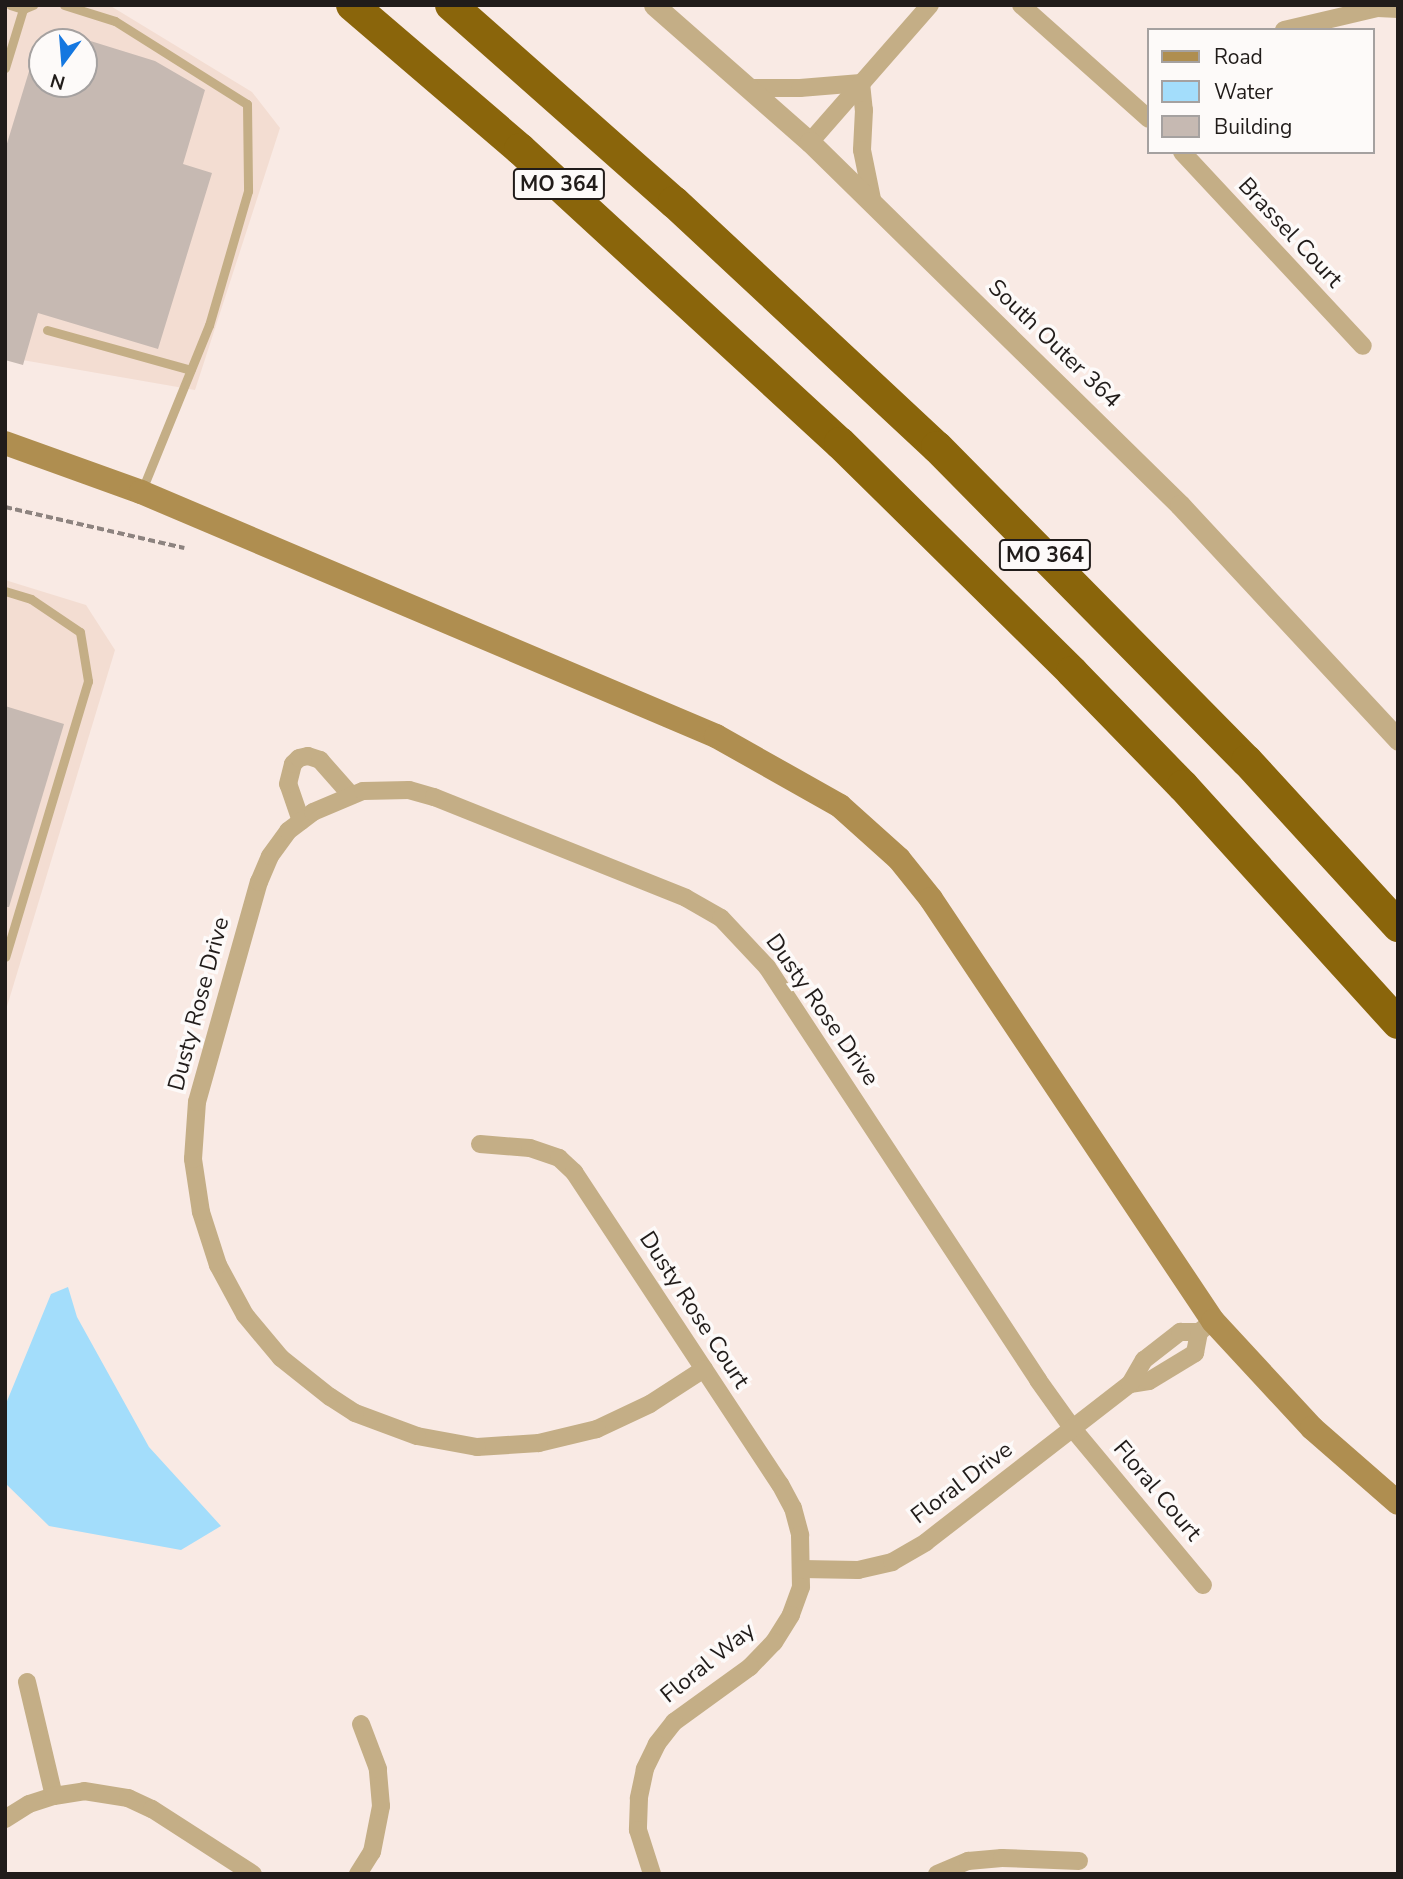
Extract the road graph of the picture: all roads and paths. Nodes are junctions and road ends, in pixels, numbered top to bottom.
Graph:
1 (10, 5) edge
2 (33, 5) edge
3 (64, 5) edge
4 (334, 5) edge
5 (352, 5) edge
6 (451, 5) edge
7 (654, 5) edge
8 (930, 5) edge
9 (1021, 5) edge
10 (23, 9) junction
11 (1398, 9) edge
12 (1293, 28) edge
13 (407, 52) junction
14 (5, 68) edge
15 (861, 83) junction
16 (748, 88) junction
17 (1148, 118) edge
18 (810, 142) junction
19 (1184, 154) edge
20 (873, 204) junction
21 (47, 330) dead end
22 (1363, 346) dead end
23 (191, 370) junction
24 (5, 443) edge
25 (141, 492) junction
26 (5, 507) edge
27 (184, 548) dead end
28 (5, 591) edge
29 (1398, 740) edge
30 (351, 795) junction
31 (301, 821) junction
32 (1398, 926) edge
33 (5, 957) edge
34 (1398, 1023) edge
35 (480, 1144) dead end
36 (1206, 1327) junction
37 (704, 1369) junction
38 (1073, 1429) junction
39 (1398, 1503) edge
40 (802, 1569) junction
41 (1203, 1585) dead end
42 (27, 1682) dead end
43 (360, 1724) dead end
44 (54, 1796) junction
45 (5, 1819) edge
46 (1079, 1861) dead end
47 (253, 1874) edge
48 (358, 1874) edge
49 (652, 1874) edge
50 (937, 1874) edge

1 - 10 lane
2 - 10 lane
3 - 23 lane
4 - 13 highway
5 - 13 highway, MO 364
6 - 32 highway, MO 364
7 - 16 street, South Outer 364
8 - 15 street
9 - 17 street
10 - 14 lane
11 - 12 street
13 - 34 highway, MO 364
15 - 16 street
15 - 18 street
15 - 20 street
16 - 18 street, South Outer 364
18 - 20 street, South Outer 364
19 - 22 street, Brassel Court
20 - 29 street, South Outer 364
21 - 23 lane
23 - 25 lane
24 - 25 main road
25 - 36 main road
26 - 27 path
28 - 33 lane
30 - 31 street, Dusty Rose Drive
30 - 31 street
30 - 38 street, Dusty Rose Drive
31 - 37 street, Dusty Rose Drive
35 - 37 street, Dusty Rose Court
36 - 38 street, Floral Drive
36 - 39 main road
37 - 40 street, Dusty Rose Court
38 - 40 street, Floral Drive
38 - 41 street, Floral Court
40 - 49 street, Floral Way
42 - 44 street
43 - 48 street
44 - 45 street
44 - 47 street
46 - 50 street

